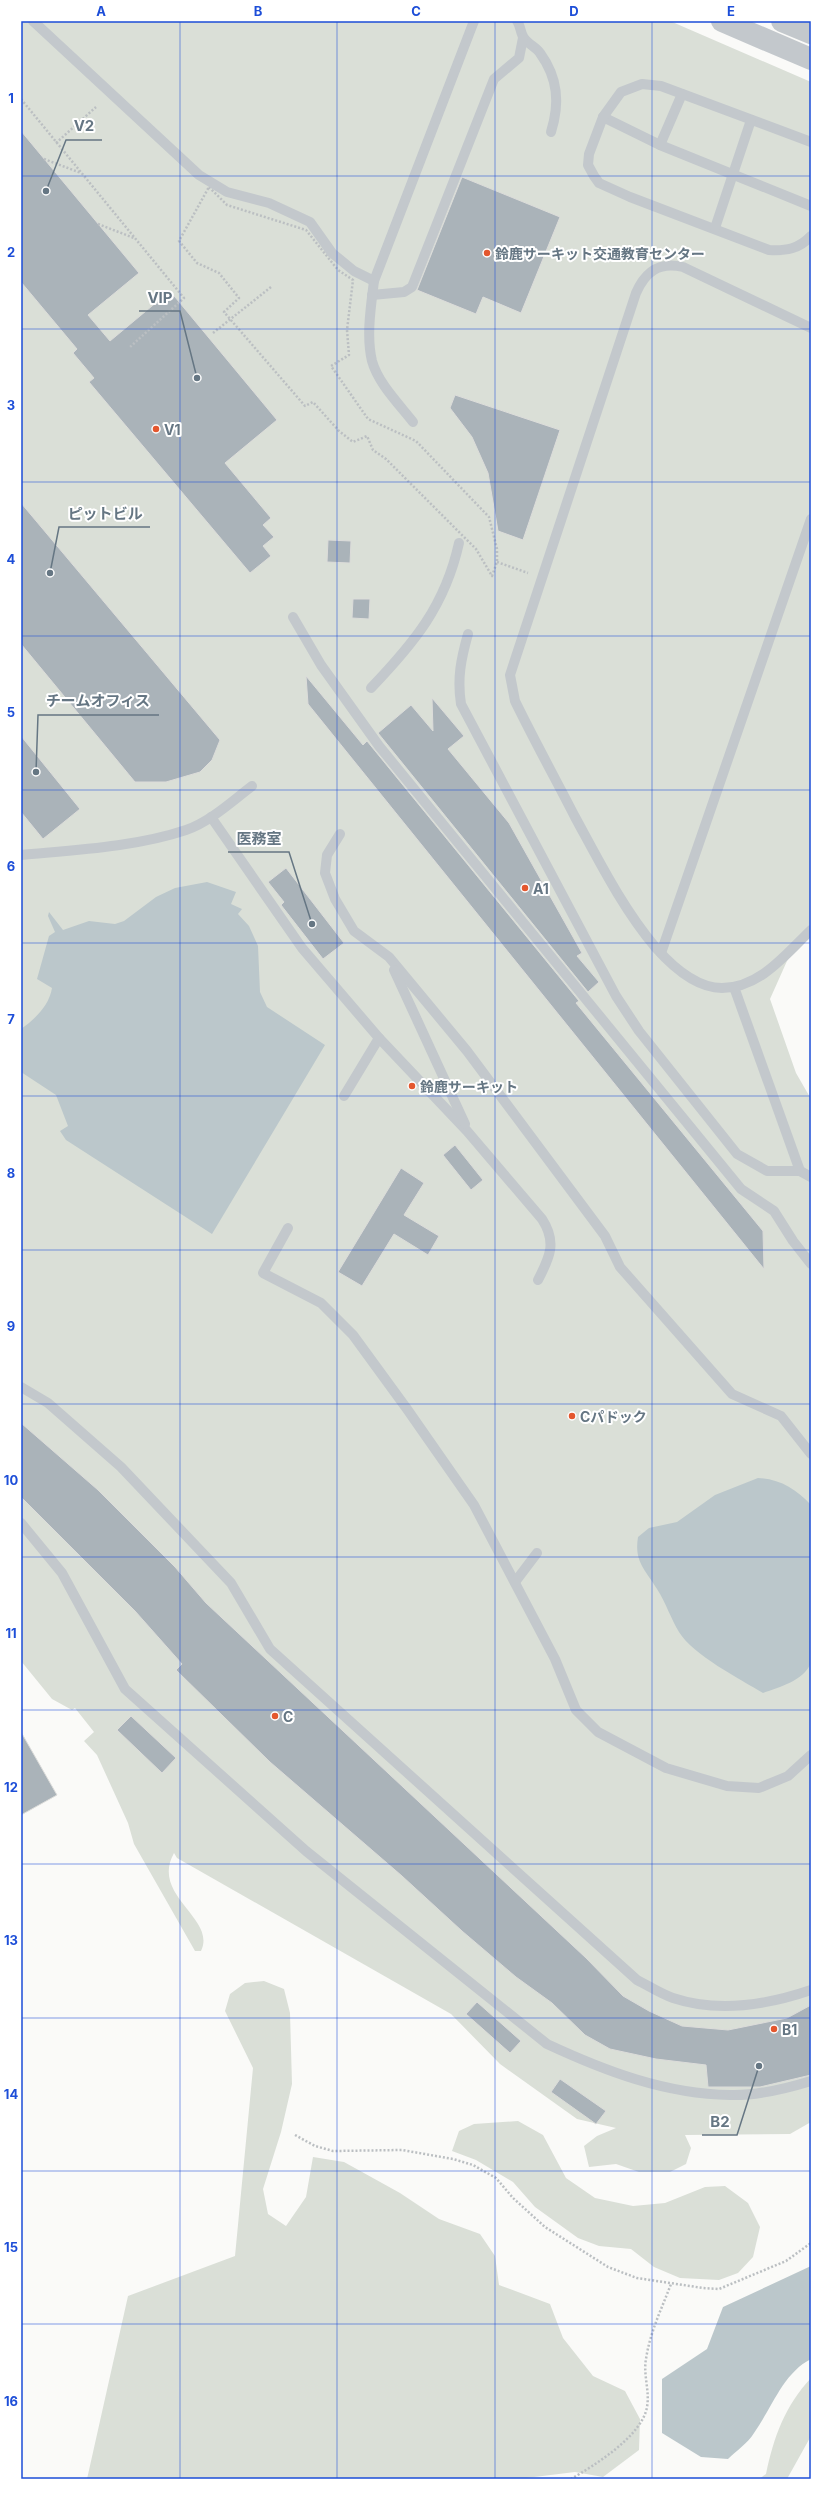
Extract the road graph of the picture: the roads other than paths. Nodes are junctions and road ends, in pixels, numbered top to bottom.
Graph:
1 (33, 21) edge
2 (474, 21) edge
3 (517, 21) edge
4 (722, 21) edge
5 (782, 21) edge
6 (811, 34) edge
7 (523, 38) junction
8 (811, 59) edge
9 (682, 94) junction
10 (603, 116) junction
11 (751, 120) junction
12 (551, 132) dead end
13 (811, 142) edge
14 (660, 145) junction
15 (734, 174) junction
16 (811, 206) edge
17 (715, 228) junction
18 (811, 236) edge
19 (374, 281) junction
20 (372, 295) junction
21 (811, 328) edge
22 (413, 422) dead end
23 (811, 519) edge
24 (459, 543) dead end
25 (293, 617) dead end
26 (468, 634) dead end
27 (371, 688) dead end
28 (252, 786) dead end
29 (211, 817) junction
30 (340, 834) dead end
31 (21, 855) edge
32 (811, 930) edge
33 (661, 953) junction
34 (389, 957) junction
35 (734, 987) junction
36 (379, 1038) junction
37 (344, 1096) dead end
38 (467, 1131) junction
39 (800, 1171) junction
40 (811, 1177) edge
41 (288, 1228) dead end
42 (811, 1264) edge
43 (538, 1280) dead end
44 (21, 1387) edge
45 (811, 1454) edge
46 (21, 1523) edge
47 (537, 1553) dead end
48 (515, 1582) junction
49 (811, 1755) edge
50 (811, 1990) edge
51 (811, 2081) edge

1 - 19 lane
2 - 19 lane
3 - 7 lane
4 - 8 street
5 - 6 street
7 - 12 lane
7 - 20 lane
9 - 10 lane
9 - 11 lane
9 - 14 lane
10 - 14 lane
10 - 17 lane
11 - 13 lane
11 - 15 lane
14 - 15 lane
15 - 16 lane
15 - 17 lane
17 - 18 lane
19 - 20 lane
20 - 22 lane
21 - 33 lane
23 - 33 lane
24 - 27 lane
25 - 42 lane
26 - 39 lane
28 - 29 lane
29 - 31 lane
29 - 36 lane
30 - 34 lane
32 - 35 lane
33 - 35 lane
34 - 38 lane
34 - 45 lane
35 - 39 lane
36 - 37 lane
36 - 38 lane
38 - 43 lane
39 - 40 lane
41 - 48 lane
44 - 50 lane
46 - 51 lane
47 - 48 lane
48 - 49 lane

